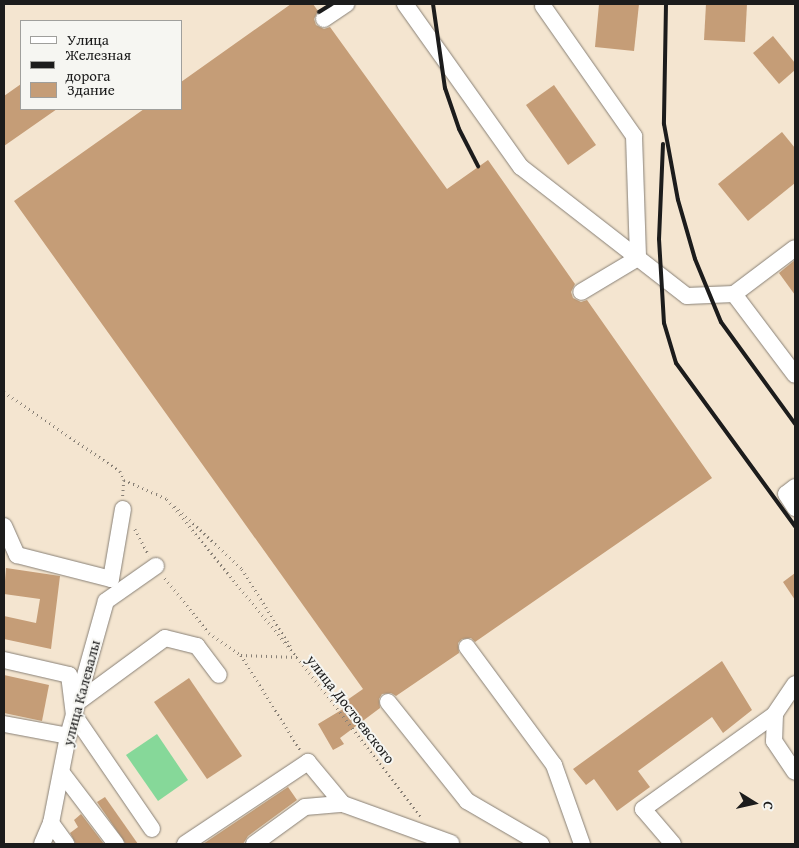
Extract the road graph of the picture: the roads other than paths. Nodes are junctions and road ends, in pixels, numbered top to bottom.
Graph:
1 (346, 4) edge
2 (405, 4) edge
3 (543, 6) dead end
4 (324, 19) dead end
5 (795, 248) edge
6 (638, 258) junction
7 (581, 292) dead end
8 (734, 294) junction
9 (795, 375) edge
10 (795, 487) edge
11 (795, 508) edge
12 (123, 509) road end
13 (4, 526) edge
14 (11, 558) edge
15 (156, 566) road end
16 (111, 578) junction
17 (106, 600) junction
18 (467, 647) dead end
19 (4, 660) edge
20 (219, 675) dead end
21 (795, 684) edge
22 (388, 702) dead end
23 (76, 708) junction
24 (775, 714) junction
25 (4, 724) edge
26 (68, 736) junction
27 (795, 772) edge
28 (62, 773) junction
29 (343, 804) junction
30 (51, 823) junction
31 (152, 829) dead end
32 (432, 841) edge
33 (451, 843) edge
34 (42, 844) edge
35 (66, 844) edge
36 (116, 844) edge
37 (185, 844) edge
38 (254, 844) edge
39 (541, 844) edge
40 (582, 844) edge
41 (673, 844) edge

1 - 4 lane
2 - 6 lane
3 - 6 lane
5 - 8 lane
6 - 7 lane
6 - 8 lane
8 - 9 lane
10 - 11 lane
12 - 16 lane, улица Калевалы
13 - 14 lane
14 - 16 lane
15 - 17 lane
16 - 17 lane, улица Калевалы
17 - 23 lane, улица Калевалы
18 - 40 lane
19 - 23 lane
20 - 23 lane
21 - 24 lane
22 - 39 lane
23 - 26 lane, улица Калевалы
23 - 31 lane
24 - 27 lane
24 - 41 lane
25 - 26 lane
26 - 28 lane, улица Калевалы
28 - 30 lane, улица Калевалы
28 - 36 lane
29 - 32 lane
29 - 37 lane
29 - 38 lane
30 - 34 lane, улица Калевалы
30 - 35 lane
32 - 33 lane

